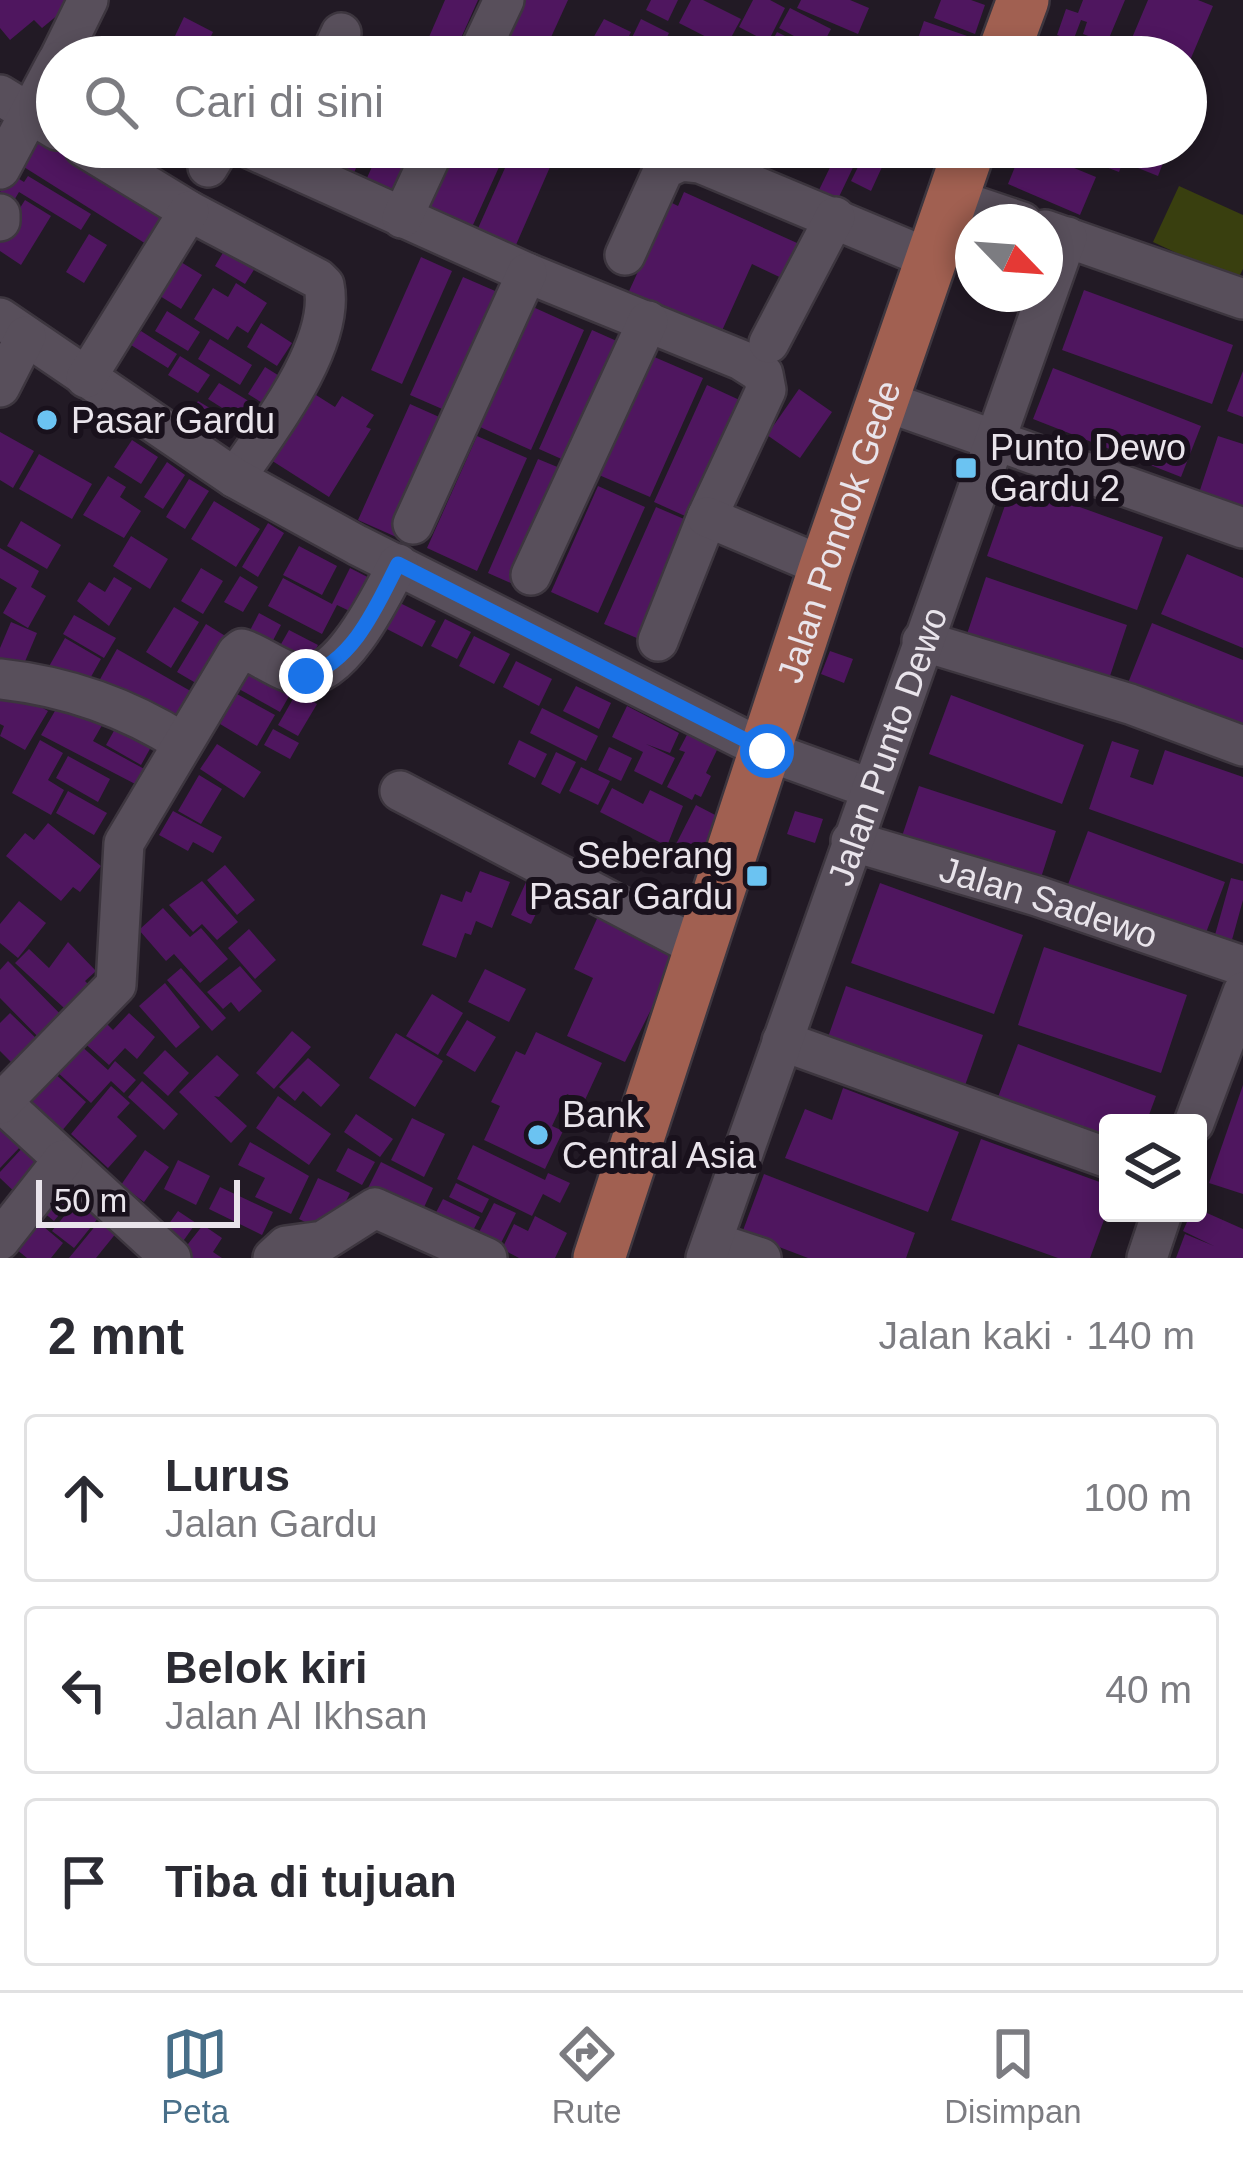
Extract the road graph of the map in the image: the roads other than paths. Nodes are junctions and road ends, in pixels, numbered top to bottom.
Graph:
1 (88, 0) edge
2 (504, 0) edge
3 (1023, 0) edge
4 (70, 36) edge
5 (487, 36) edge
6 (1010, 36) edge
7 (29, 113) edge
8 (118, 168) edge
9 (302, 168) edge
10 (425, 168) edge
11 (666, 168) edge
12 (712, 168) edge
13 (962, 168) edge
14 (0, 169) edge
15 (951, 198) junction
16 (969, 204) edge
17 (189, 211) junction
18 (835, 217) junction
19 (402, 218) junction
20 (1063, 235) edge
21 (625, 255) dead end
22 (930, 259) junction
23 (527, 273) junction
24 (1243, 299) edge
25 (1033, 312) edge
26 (648, 321) junction
27 (13, 327) edge
28 (769, 343) dead end
29 (86, 378) junction
30 (0, 387) edge
31 (884, 400) junction
32 (996, 440) junction
33 (235, 478) junction
34 (706, 517) junction
35 (413, 524) dead end
36 (1243, 528) edge
37 (398, 564) junction
38 (825, 567) junction
39 (531, 575) dead end
40 (658, 641) dead end
41 (922, 641) junction
42 (0, 679) edge
43 (182, 743) junction
44 (1243, 746) edge
45 (767, 751) junction
46 (869, 788) junction
47 (400, 791) dead end
48 (851, 841) junction
49 (702, 949) junction
50 (1243, 966) edge
51 (1243, 992) edge
52 (782, 1041) junction
53 (1, 1103) edge
54 (1197, 1114) edge
55 (1099, 1155) edge
56 (63, 1160) junction
57 (1159, 1222) edge
58 (0, 1240) edge
59 (709, 1250) edge
60 (171, 1258) edge
61 (273, 1258) edge
62 (487, 1258) edge
63 (599, 1258) edge
64 (761, 1258) edge
65 (1147, 1258) edge

1 - 4 street
2 - 5 street
3 - 6 main road
7 - 14 street
8 - 17 street
9 - 19 street
10 - 19 street
11 - 21 street
12 - 18 street
13 - 15 main road, Jalan Pondok Gede
15 - 16 street
15 - 22 main road, Jalan Pondok Gede
17 - 29 street
17 - 33 street
18 - 22 street
18 - 28 street
19 - 23 street
20 - 24 street
22 - 31 main road, Jalan Pondok Gede
23 - 26 street
23 - 35 street
25 - 32 street, Jalan Punto Dewo
26 - 34 street
26 - 39 street
27 - 29 street
27 - 30 street
29 - 33 street
31 - 32 street
31 - 38 main road, Jalan Pondok Gede
32 - 36 street
32 - 41 street, Jalan Punto Dewo
33 - 37 street
34 - 38 street
34 - 40 street
37 - 43 street
37 - 45 street
38 - 45 main road, Jalan Pondok Gede
41 - 44 street
41 - 46 street, Jalan Punto Dewo
42 - 43 street
43 - 53 street
45 - 46 street
45 - 49 main road, Jalan Pondok Gede
46 - 48 street, Jalan Punto Dewo
47 - 49 street
48 - 50 street, Jalan Sadewo
48 - 52 street, Jalan Punto Dewo
49 - 63 main road, Jalan Pondok Gede
51 - 54 street
52 - 55 street
52 - 59 street, Jalan Punto Dewo
53 - 56 street
56 - 58 street
56 - 60 street
57 - 65 street
59 - 64 street
61 - 62 street

